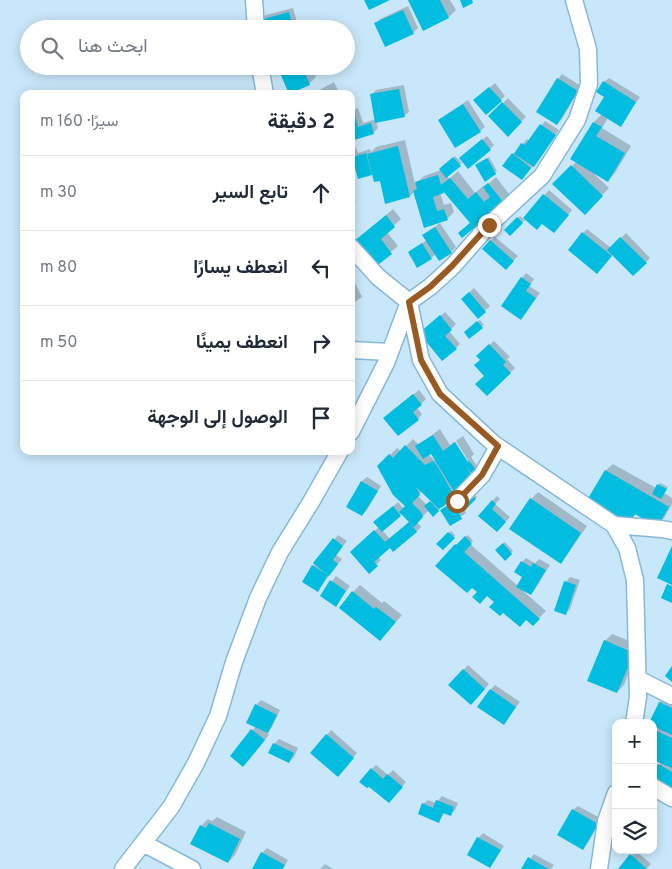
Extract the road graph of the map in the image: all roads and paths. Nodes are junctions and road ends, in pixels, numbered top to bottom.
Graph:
1 (254, 0) edge
2 (574, 0) edge
3 (255, 20) edge
4 (262, 75) edge
5 (264, 90) edge
6 (355, 251) edge
7 (409, 302) junction
8 (355, 350) edge
9 (390, 352) junction
10 (355, 424) edge
11 (498, 446) junction
12 (338, 455) edge
13 (457, 501) dead end
14 (614, 525) junction
15 (672, 531) edge
16 (638, 679) junction
17 (672, 696) edge
18 (635, 719) edge
19 (657, 790) edge
20 (672, 798) edge
21 (612, 804) edge
22 (144, 843) junction
23 (123, 869) edge
24 (192, 869) edge
25 (599, 869) edge

1 - 3 street
2 - 7 street
4 - 5 street
6 - 7 street
7 - 9 street
7 - 11 street
8 - 9 street
9 - 10 street
11 - 13 street
11 - 14 street
12 - 22 street
14 - 15 street
14 - 16 street
16 - 17 street
16 - 18 street
19 - 20 street
21 - 25 street
22 - 23 street
22 - 24 street

